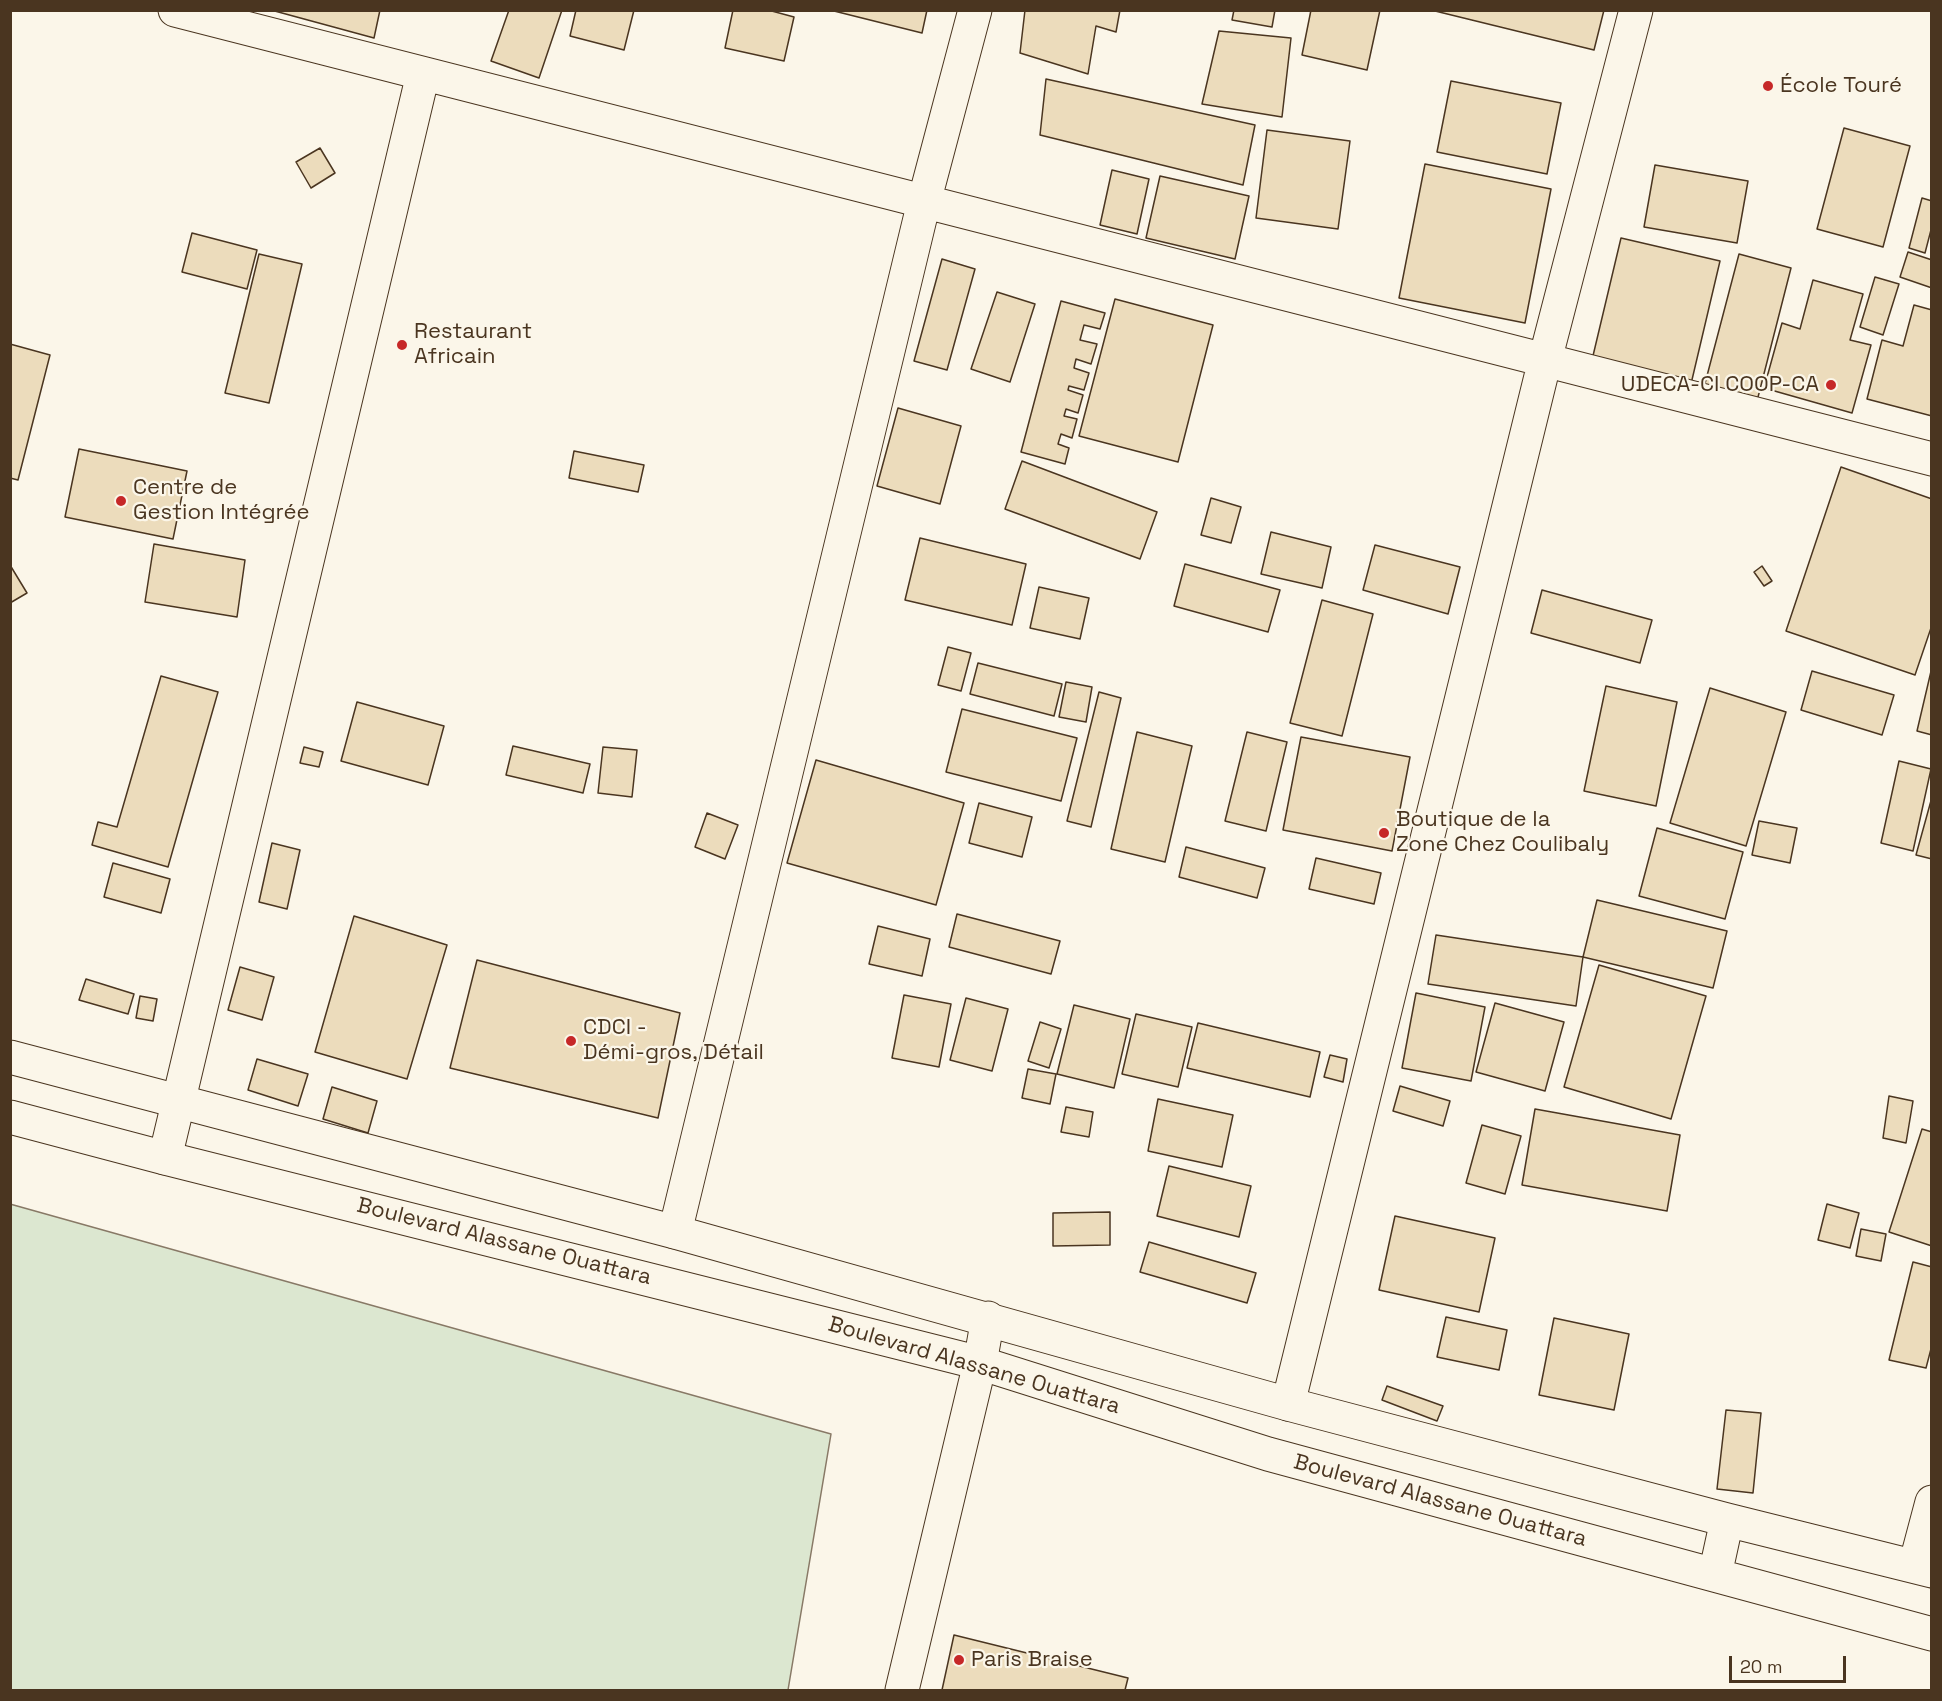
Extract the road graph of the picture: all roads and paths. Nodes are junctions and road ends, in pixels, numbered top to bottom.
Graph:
1 (975, 10) edge
2 (1636, 10) edge
3 (178, 11) edge
4 (423, 74) junction
5 (924, 202) junction
6 (1545, 360) junction
7 (1932, 459) edge
8 (10, 1056) edge
9 (180, 1101) junction
10 (10, 1117) edge
11 (165, 1158) junction
12 (675, 1232) junction
13 (988, 1318) junction
14 (980, 1363) junction
15 (1288, 1404) junction
16 (1932, 1502) edge
17 (1726, 1520) junction
18 (1923, 1569) edge
19 (1715, 1575) junction
20 (1932, 1634) edge
21 (902, 1690) edge

1 - 5 street
2 - 6 street
3 - 4 street
4 - 5 street
4 - 9 street
5 - 6 street
5 - 12 street
6 - 7 street
6 - 15 street
8 - 9 street
9 - 11 street
9 - 12 street
10 - 11 street, Boulevard Alassane Ouattara
11 - 14 street, Boulevard Alassane Ouattara
12 - 13 street
13 - 14 street
13 - 15 street
14 - 19 street, Boulevard Alassane Ouattara
14 - 21 street
15 - 17 street
16 - 18 street
17 - 18 street
17 - 19 street
19 - 20 street, Boulevard Alassane Ouattara

